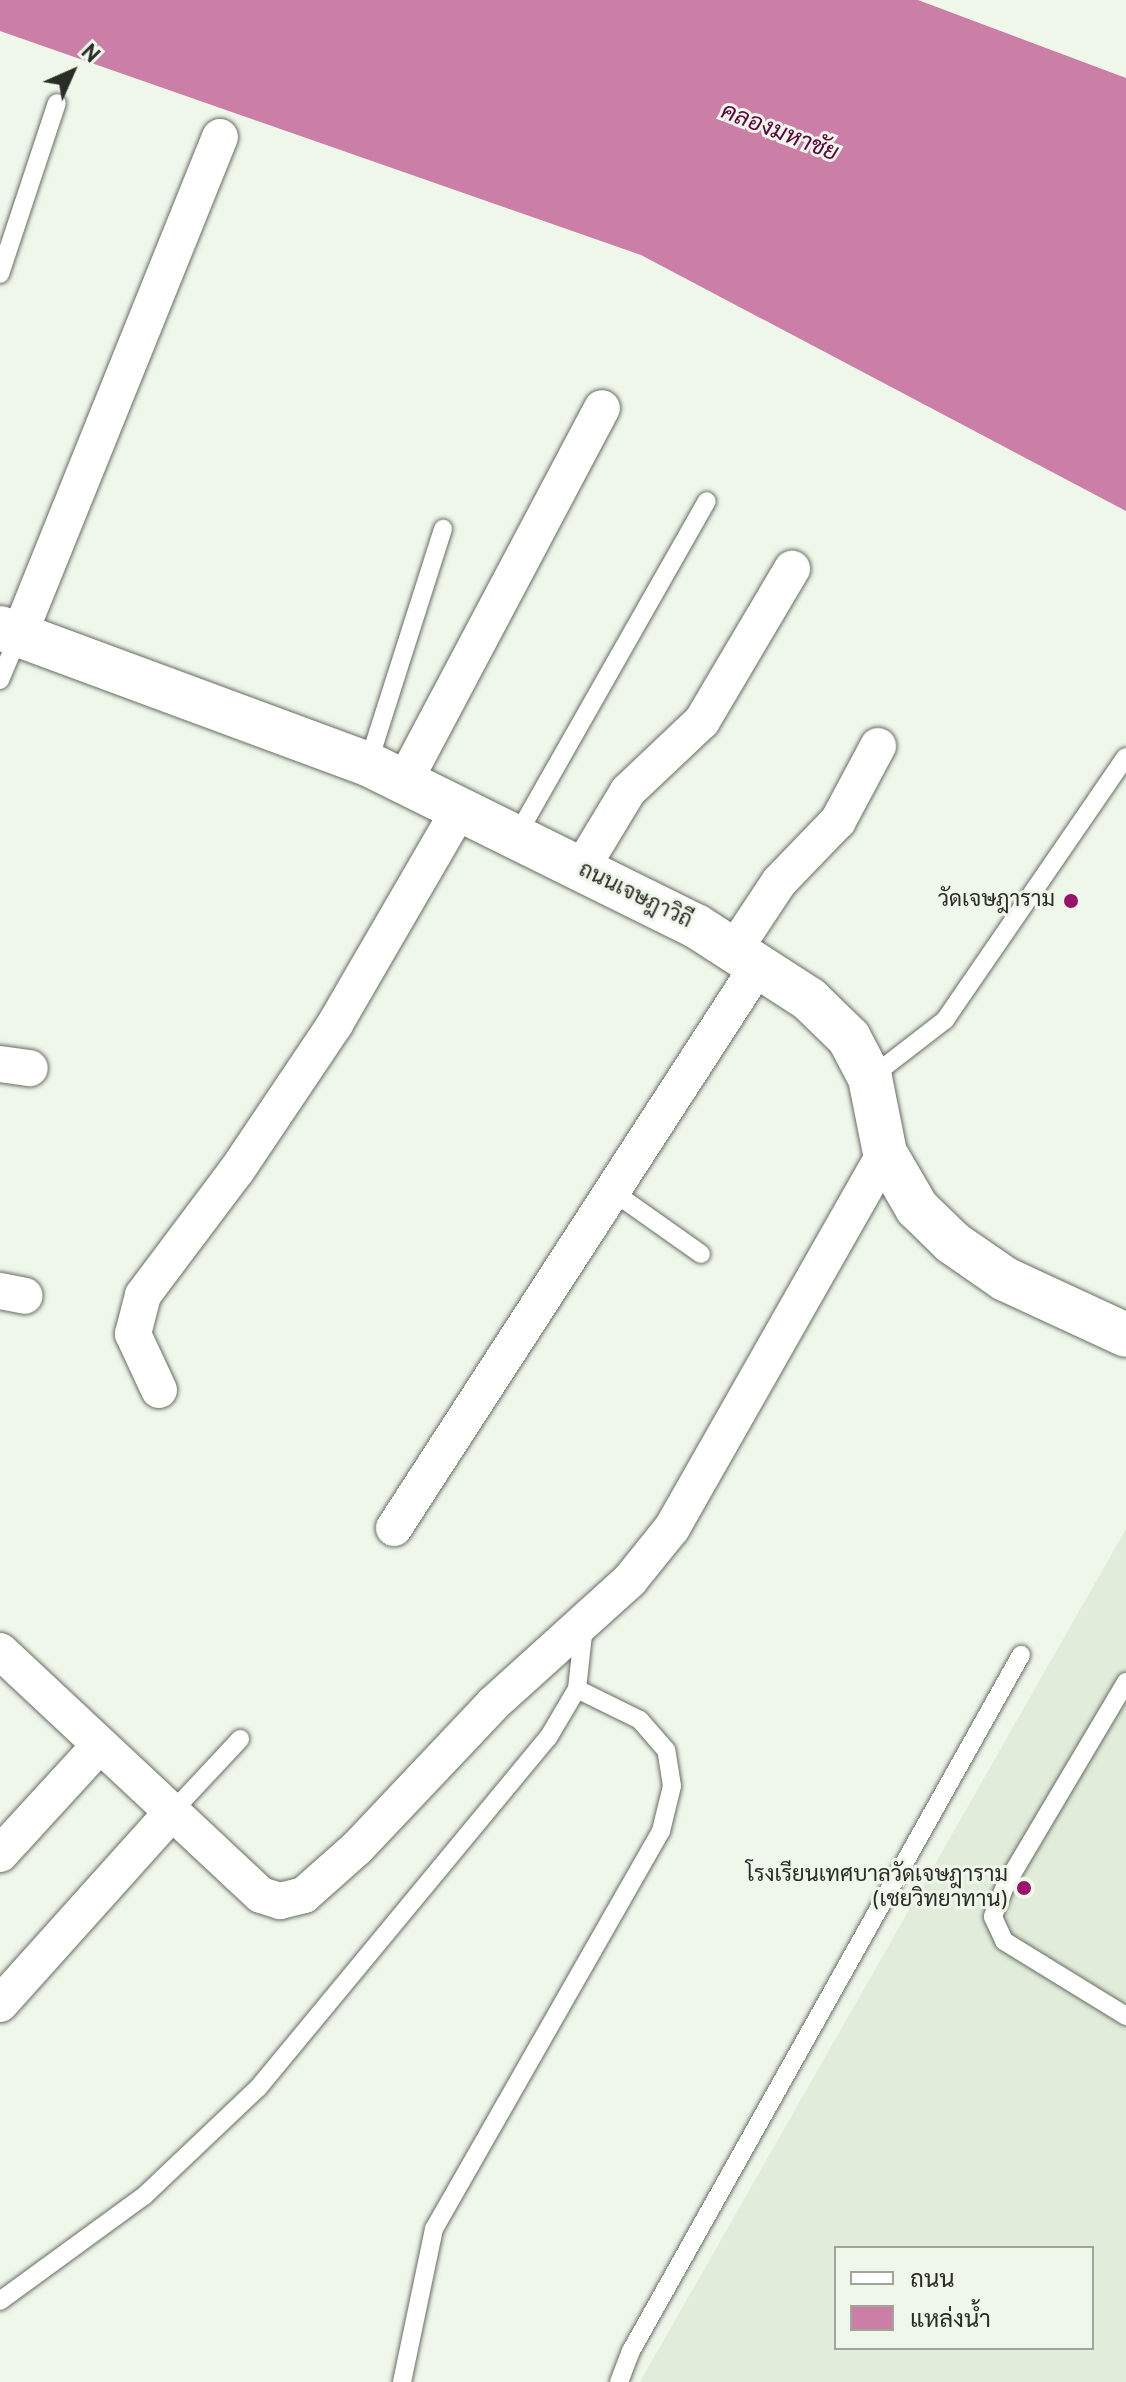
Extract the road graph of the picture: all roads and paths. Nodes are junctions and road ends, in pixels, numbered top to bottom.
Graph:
1 (57, 103) dead end
2 (220, 137) dead end
3 (0, 274) edge
4 (602, 408) dead end
5 (707, 501) dead end
6 (443, 529) dead end
7 (792, 569) dead end
8 (10, 632) edge
9 (0, 680) edge
10 (878, 746) dead end
11 (1126, 757) edge
12 (386, 773) junction
13 (459, 810) junction
14 (516, 837) junction
15 (581, 869) junction
16 (746, 958) junction
17 (870, 1078) junction
18 (885, 1153) junction
19 (612, 1191) junction
20 (701, 1254) dead end
21 (1126, 1335) edge
22 (159, 1390) dead end
23 (394, 1528) dead end
24 (584, 1624) junction
25 (1, 1654) edge
26 (1021, 1655) dead end
27 (1126, 1682) edge
28 (577, 1689) junction
29 (240, 1739) dead end
30 (98, 1747) junction
31 (172, 1812) junction
32 (0, 1854) edge
33 (0, 2004) edge
34 (1126, 2016) edge
35 (0, 2301) edge
36 (402, 2382) edge
37 (619, 2382) edge

1 - 3 lane
2 - 8 street
4 - 12 street
5 - 14 lane
6 - 12 lane
7 - 15 street
8 - 9 lane
8 - 12 street, ถนนเจษฎาวิถี
10 - 16 street
11 - 17 lane
12 - 13 street, ถนนเจษฎาวิถี
13 - 14 street, ถนนเจษฎาวิถี
13 - 22 street
14 - 15 street, ถนนเจษฎาวิถี
15 - 16 street, ถนนเจษฎาวิถี
16 - 17 street, ถนนเจษฎาวิถี
16 - 19 street
17 - 18 street, ถนนเจษฎาวิถี
18 - 21 street, ถนนเจษฎาวิถี
18 - 24 street
19 - 20 lane
19 - 23 street
24 - 28 lane
24 - 31 street
25 - 30 street
26 - 37 lane
27 - 34 lane
28 - 35 lane
28 - 36 lane
29 - 31 lane
30 - 31 street
30 - 32 street
31 - 33 street

